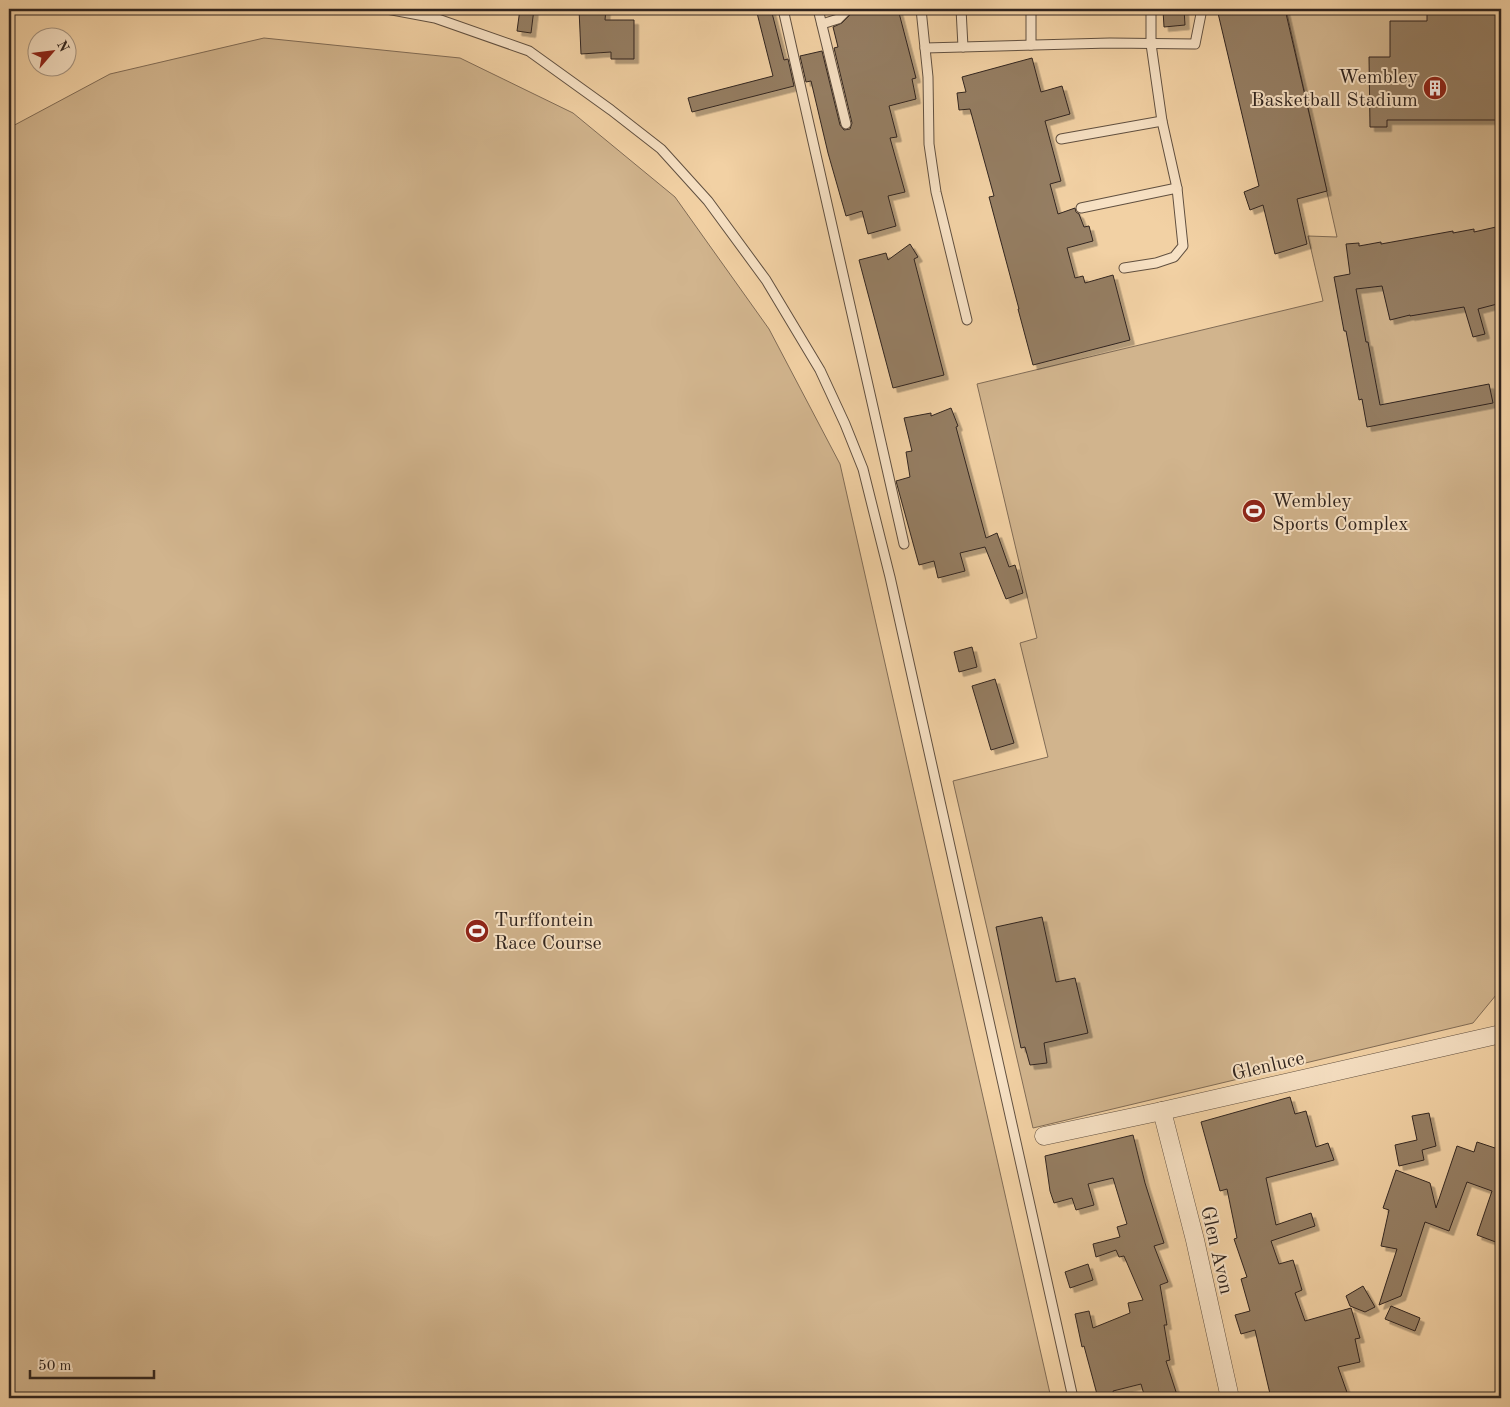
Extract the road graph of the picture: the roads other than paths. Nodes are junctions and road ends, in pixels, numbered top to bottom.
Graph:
1 (387, 9) edge
2 (783, 9) edge
3 (818, 9) edge
4 (848, 9) edge
5 (921, 9) edge
6 (961, 9) edge
7 (1031, 9) edge
8 (1151, 9) edge
9 (1202, 9) edge
10 (822, 24) junction
11 (1151, 44) junction
12 (1031, 45) junction
13 (963, 47) junction
14 (925, 48) junction
15 (1162, 121) junction
16 (846, 124) dead end
17 (1061, 139) dead end
18 (1177, 188) junction
19 (1081, 208) dead end
20 (1124, 268) dead end
21 (966, 320) dead end
22 (904, 544) dead end
23 (1501, 1034) edge
24 (1162, 1111) junction
25 (1044, 1136) dead end
26 (1072, 1398) edge
27 (1230, 1398) edge

1 - 26 lane
2 - 22 lane
3 - 10 lane
4 - 10 lane
5 - 14 lane
6 - 13 lane
7 - 12 lane
8 - 11 lane
9 - 11 lane
10 - 16 lane
11 - 12 lane
11 - 15 lane
12 - 13 lane
13 - 14 lane
14 - 21 lane
15 - 17 lane
15 - 18 lane
18 - 19 lane
18 - 20 lane
23 - 24 street, Glenluce
24 - 25 street, Glenluce
24 - 27 street, Glen Avon

